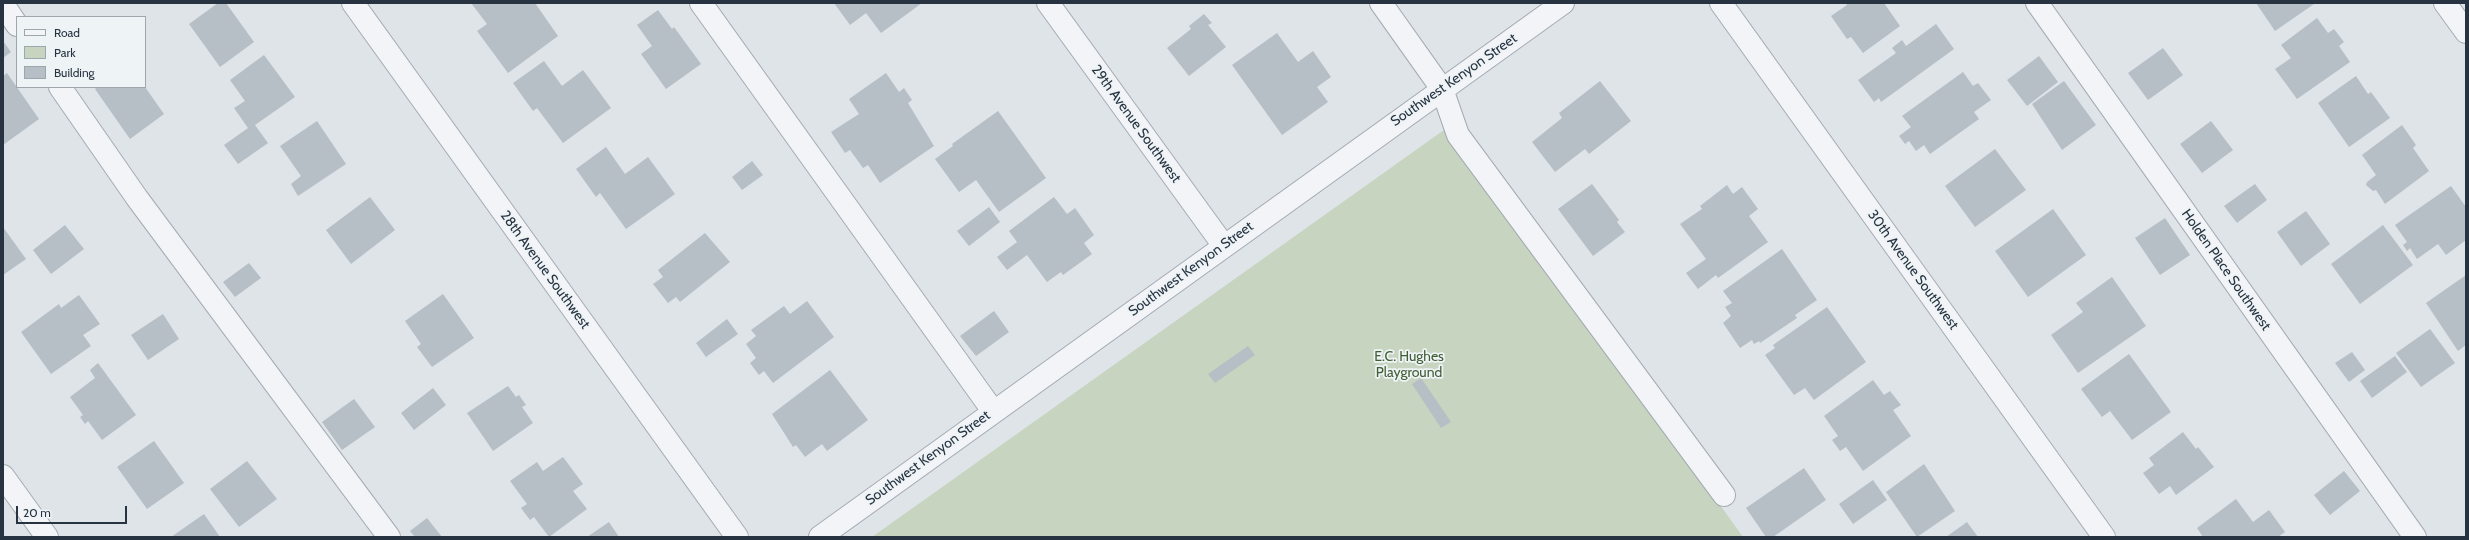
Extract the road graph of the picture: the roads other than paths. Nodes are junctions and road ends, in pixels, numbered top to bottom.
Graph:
1 (352, 3) edge
2 (701, 3) edge
3 (1048, 3) edge
4 (1381, 3) edge
5 (1563, 3) edge
6 (1722, 3) edge
7 (2037, 3) edge
8 (2445, 3) edge
9 (3, 4) edge
10 (16, 23) edge
11 (2466, 32) edge
12 (61, 88) edge
13 (1442, 89) junction
14 (1224, 246) junction
15 (993, 411) junction
16 (3, 476) edge
17 (1724, 494) dead end
18 (47, 537) edge
19 (389, 537) edge
20 (737, 537) edge
21 (820, 537) edge
22 (2104, 537) edge
23 (2415, 537) edge

1 - 20 street, 28th Avenue Southwest
2 - 15 street
3 - 14 street, 29th Avenue Southwest
4 - 13 street
5 - 13 street, Southwest Kenyon Street
6 - 22 street, 30th Avenue Southwest
7 - 23 street, Holden Place Southwest
8 - 11 street
9 - 10 street
12 - 19 street
13 - 14 street, Southwest Kenyon Street
13 - 17 street
14 - 15 street, Southwest Kenyon Street
15 - 21 street, Southwest Kenyon Street
16 - 18 street

